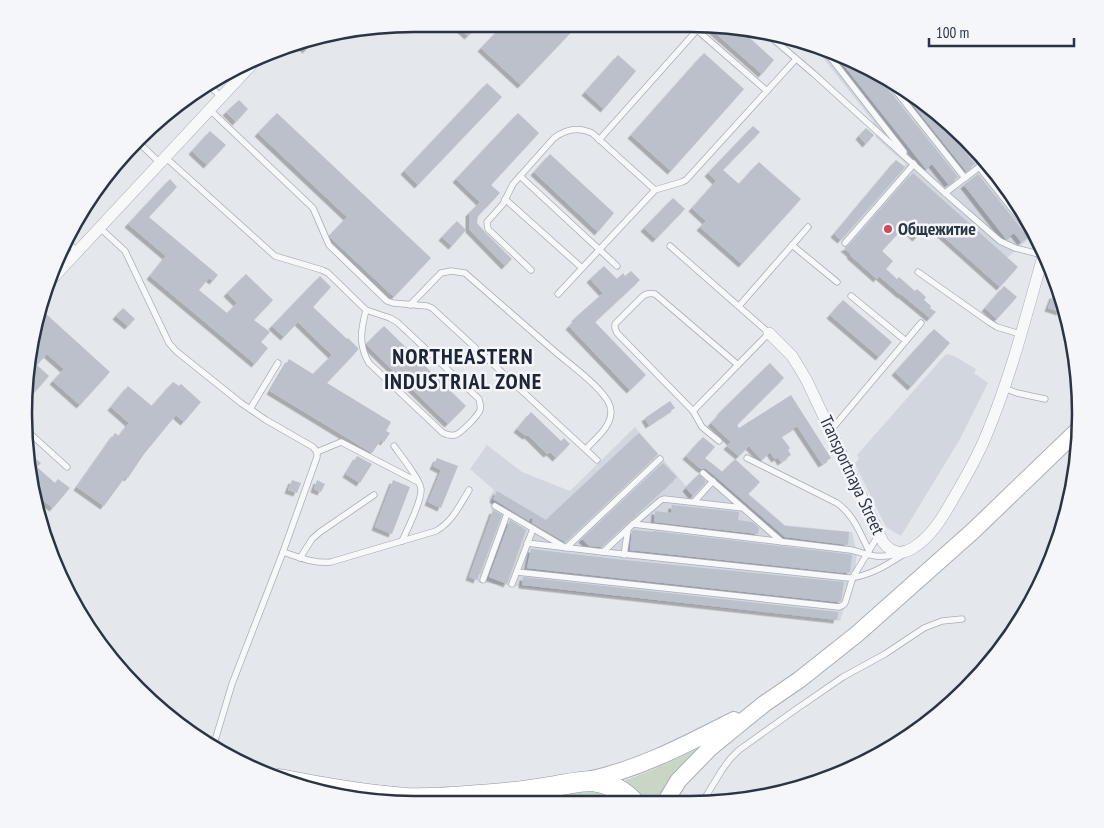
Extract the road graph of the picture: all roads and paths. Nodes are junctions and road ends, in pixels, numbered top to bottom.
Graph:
1 (695, 32) edge
2 (700, 32) edge
3 (778, 43) edge
4 (796, 58) junction
5 (833, 61) edge
6 (244, 72) edge
7 (214, 90) edge
8 (766, 91) junction
9 (899, 95) edge
10 (221, 97) junction
11 (210, 110) junction
12 (599, 140) junction
13 (143, 145) edge
14 (162, 160) junction
15 (914, 164) junction
16 (980, 166) edge
17 (520, 176) junction
18 (965, 178) junction
19 (655, 190) junction
20 (946, 194) junction
21 (505, 199) junction
22 (808, 227) dead end
23 (100, 228) junction
24 (845, 243) dead end
25 (792, 245) junction
26 (72, 246) edge
27 (670, 246) dead end
28 (600, 250) junction
29 (78, 252) junction
30 (1035, 252) edge
31 (1041, 265) edge
32 (617, 266) dead end
33 (582, 268) junction
34 (61, 270) edge
35 (531, 270) dead end
36 (918, 272) dead end
37 (837, 282) dead end
38 (558, 294) dead end
39 (850, 296) dead end
40 (410, 305) junction
41 (739, 306) junction
42 (366, 310) junction
43 (921, 323) dead end
44 (769, 333) junction
45 (1020, 334) junction
46 (906, 341) junction
47 (278, 363) dead end
48 (738, 365) junction
49 (1004, 388) junction
50 (1045, 399) dead end
51 (250, 409) junction
52 (694, 411) junction
53 (831, 430) junction
54 (33, 437) edge
55 (1071, 437) edge
56 (719, 441) dead end
57 (394, 446) dead end
58 (586, 449) junction
59 (317, 452) junction
60 (747, 458) dead end
61 (660, 459) dead end
62 (597, 460) dead end
63 (67, 466) dead end
64 (703, 473) dead end
65 (418, 482) junction
66 (713, 482) junction
67 (469, 490) dead end
68 (374, 496) dead end
69 (694, 502) junction
70 (495, 506) dead end
71 (743, 508) junction
72 (507, 514) junction
73 (630, 527) junction
74 (533, 529) junction
75 (879, 534) junction
76 (576, 539) junction
77 (402, 541) junction
78 (782, 542) junction
79 (527, 543) junction
80 (566, 548) junction
81 (586, 550) junction
82 (907, 551) junction
83 (283, 552) junction
84 (603, 552) junction
85 (868, 553) junction
86 (624, 554) junction
87 (300, 558) junction
88 (517, 572) junction
89 (853, 577) junction
90 (482, 580) dead end
91 (512, 584) dead end
92 (962, 619) dead end
93 (764, 704) junction
94 (215, 739) edge
95 (576, 783) junction
96 (706, 795) edge
97 (466, 796) edge
98 (550, 796) edge
99 (627, 796) edge
100 (669, 796) edge

1 - 12 lane
2 - 8 lane
3 - 4 lane
4 - 8 lane
4 - 15 lane
5 - 15 lane
6 - 10 street
7 - 10 lane
8 - 19 lane
9 - 18 lane
10 - 11 street
11 - 14 street
11 - 40 lane
12 - 17 lane
12 - 19 lane
13 - 14 lane
14 - 23 street
14 - 42 lane
15 - 20 lane
15 - 24 lane
16 - 18 lane
17 - 21 lane
17 - 28 lane
18 - 20 lane
19 - 28 lane
20 - 30 lane
21 - 33 lane
21 - 35 lane
22 - 25 lane
23 - 29 street
23 - 51 lane
25 - 37 lane
25 - 41 lane
26 - 29 lane
27 - 41 lane
28 - 32 lane
28 - 33 lane
29 - 34 street
31 - 45 street
33 - 38 lane
36 - 45 lane
39 - 46 lane
40 - 58 lane
40 - 58 lane
41 - 44 lane
42 - 42 lane
43 - 46 lane
44 - 48 lane
44 - 53 street, Transportnaya Street
45 - 49 street
46 - 53 lane
47 - 51 lane
48 - 52 lane
48 - 52 lane
49 - 50 lane
49 - 82 street
51 - 59 lane
52 - 56 lane
53 - 75 street, Transportnaya Street
54 - 63 lane
55 - 93 main road
57 - 65 lane
58 - 62 lane
59 - 65 lane
59 - 83 lane
60 - 85 lane
61 - 76 lane
64 - 66 lane
65 - 77 lane
66 - 69 lane
66 - 71 lane
67 - 77 lane
68 - 87 lane
69 - 71 lane
69 - 73 lane
70 - 72 lane
71 - 78 lane
72 - 74 lane
72 - 90 lane
73 - 78 lane
73 - 84 lane
73 - 86 lane
74 - 79 lane
74 - 80 lane
75 - 82 street, Transportnaya Street
75 - 85 lane
76 - 80 lane
76 - 81 lane
77 - 87 lane
78 - 85 lane
79 - 80 lane
79 - 88 lane
80 - 81 lane
81 - 84 lane
82 - 85 lane
82 - 89 lane
83 - 87 lane
83 - 94 lane
84 - 86 lane
85 - 89 lane
86 - 89 lane
88 - 89 lane
88 - 91 lane
92 - 96 lane
93 - 95 main road
93 - 100 main road
95 - 97 highway
95 - 98 highway
95 - 99 highway

